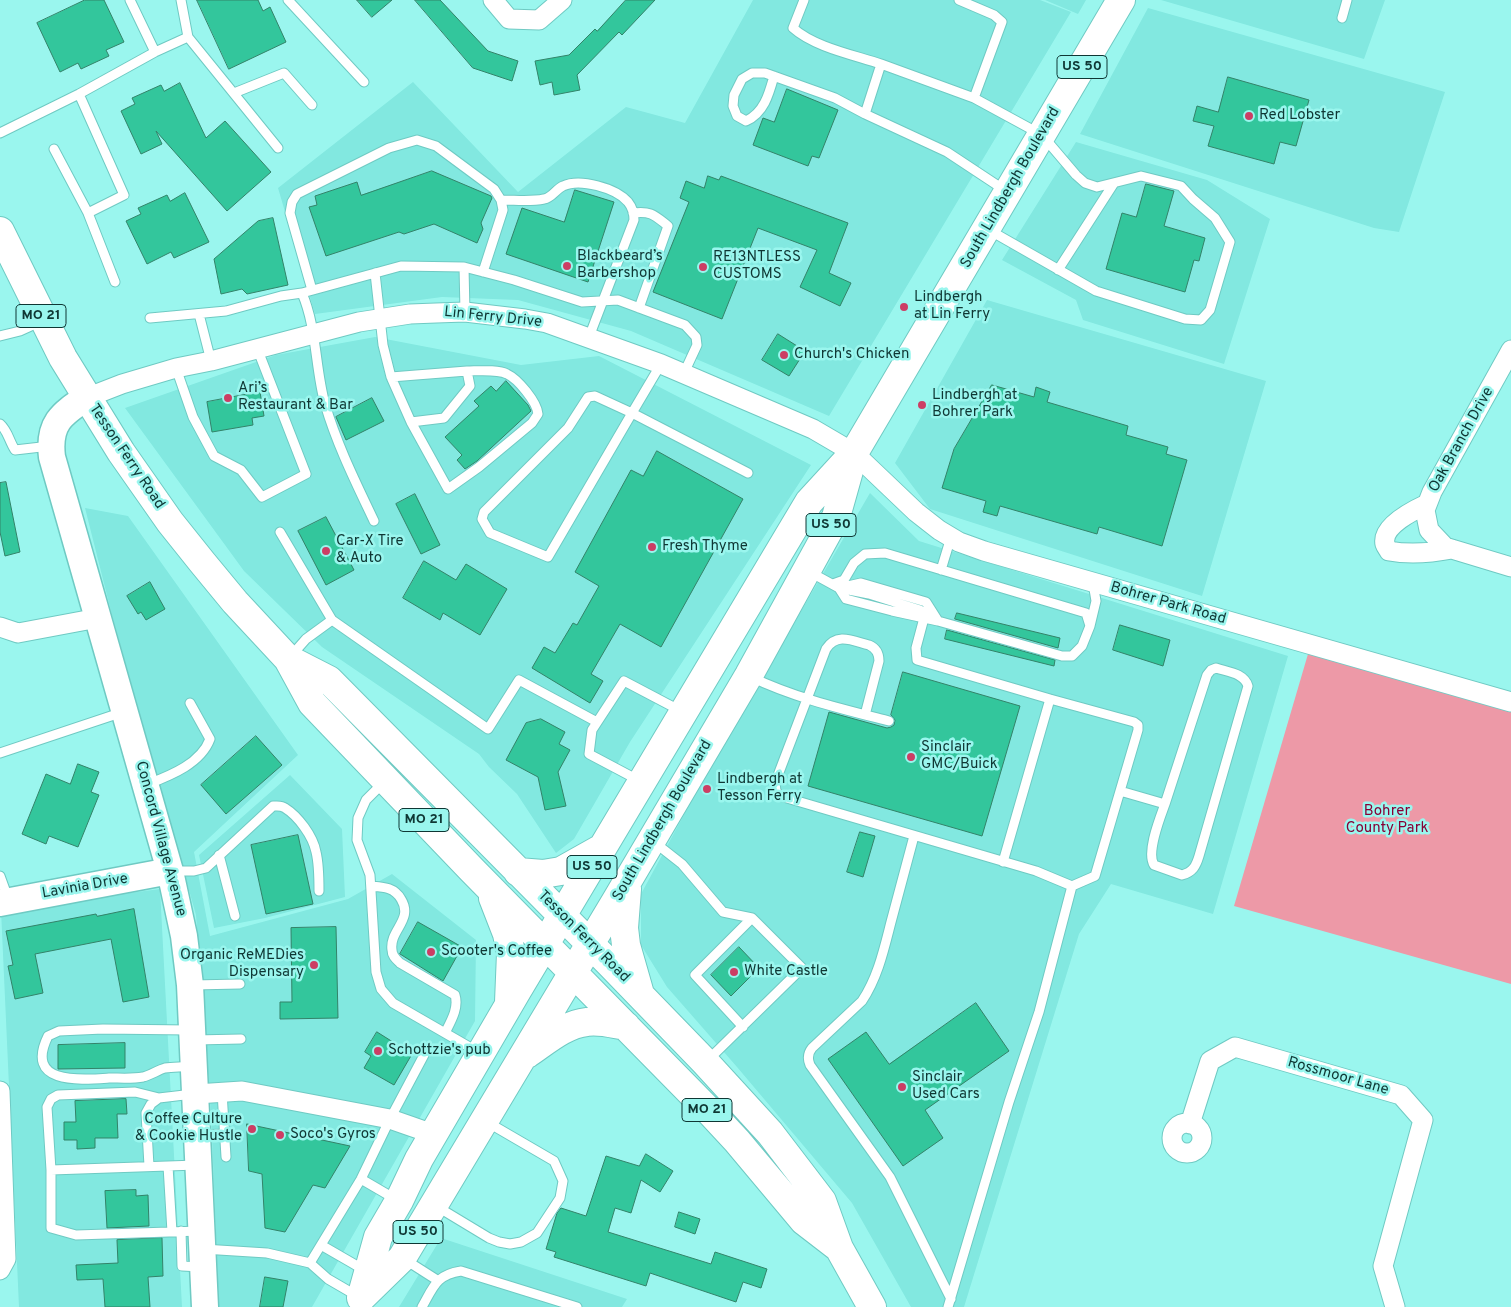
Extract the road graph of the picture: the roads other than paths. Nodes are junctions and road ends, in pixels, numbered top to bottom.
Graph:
1 (130, 0) edge
2 (181, 0) edge
3 (288, 0) edge
4 (493, 0) edge
5 (562, 0) edge
6 (804, 0) edge
7 (959, 0) edge
8 (1121, 0) edge
9 (1347, 0) edge
10 (1342, 18) dead end
11 (188, 37) junction
12 (155, 52) junction
13 (881, 64) junction
14 (774, 76) junction
15 (364, 82) dead end
16 (234, 93) junction
17 (79, 94) junction
18 (974, 98) junction
19 (312, 105) dead end
20 (865, 114) junction
21 (0, 133) edge
22 (1042, 135) junction
23 (278, 148) dead end
24 (54, 149) dead end
25 (1114, 183) junction
26 (1008, 192) junction
27 (502, 200) junction
28 (88, 213) junction
29 (634, 213) junction
30 (987, 228) junction
31 (0, 231) edge
32 (464, 267) junction
33 (1058, 270) junction
34 (483, 272) junction
35 (375, 273) junction
36 (115, 282) dead end
37 (312, 290) junction
38 (302, 293) junction
39 (604, 300) junction
40 (639, 308) junction
41 (464, 312) junction
42 (199, 314) junction
43 (150, 318) dead end
44 (380, 319) junction
45 (43, 320) junction
46 (314, 333) junction
47 (0, 336) edge
48 (589, 337) junction
49 (257, 348) junction
50 (1511, 350) edge
51 (210, 361) junction
52 (661, 364) junction
53 (176, 368) junction
54 (467, 371) junction
55 (684, 373) junction
56 (391, 377) junction
57 (86, 398) junction
58 (632, 413) junction
59 (411, 422) junction
60 (0, 424) edge
61 (51, 446) junction
62 (854, 454) junction
63 (748, 473) dead end
64 (1427, 504) junction
65 (374, 521) dead end
66 (280, 532) dead end
67 (951, 537) junction
68 (1452, 549) junction
69 (1511, 567) edge
70 (806, 570) junction
71 (941, 570) junction
72 (1093, 583) junction
73 (836, 586) junction
74 (98, 618) junction
75 (924, 618) junction
76 (332, 620) junction
77 (938, 621) junction
78 (1090, 626) junction
79 (0, 627) edge
80 (288, 659) junction
81 (749, 676) junction
82 (807, 699) junction
83 (1050, 699) junction
84 (1511, 702) edge
85 (190, 703) dead end
86 (125, 711) junction
87 (683, 712) junction
88 (865, 714) junction
89 (889, 721) dead end
90 (596, 722) junction
91 (0, 753) edge
92 (385, 780) junction
93 (642, 782) junction
94 (146, 785) junction
95 (1120, 791) junction
96 (1165, 804) junction
97 (914, 836) junction
98 (652, 841) junction
99 (603, 847) junction
100 (219, 855) junction
101 (1003, 862) junction
102 (170, 871) junction
103 (518, 872) junction
104 (0, 876) edge
105 (627, 882) junction
106 (371, 886) junction
107 (1072, 886) junction
108 (489, 887) junction
109 (319, 891) dead end
110 (5, 902) edge
111 (235, 916) dead end
112 (562, 916) junction
113 (752, 918) junction
114 (545, 944) junction
115 (590, 944) junction
116 (573, 972) junction
117 (240, 984) dead end
118 (190, 985) junction
119 (641, 997) junction
120 (509, 1004) junction
121 (626, 1026) junction
122 (743, 1027) junction
123 (445, 1033) junction
124 (192, 1035) junction
125 (241, 1039) dead end
126 (481, 1053) junction
127 (424, 1055) dead end
128 (522, 1057) junction
129 (705, 1062) junction
130 (194, 1066) junction
131 (0, 1091) edge
132 (222, 1092) junction
133 (196, 1094) junction
134 (158, 1098) junction
135 (390, 1119) junction
136 (485, 1120) junction
137 (1190, 1124) dead end
138 (225, 1134) junction
139 (433, 1134) junction
140 (198, 1135) junction
141 (226, 1157) dead end
142 (200, 1165) junction
143 (149, 1166) junction
144 (168, 1166) junction
145 (51, 1170) junction
146 (361, 1179) junction
147 (399, 1201) junction
148 (434, 1205) junction
149 (192, 1242) junction
150 (321, 1245) junction
151 (839, 1248) junction
152 (402, 1258) junction
153 (310, 1263) junction
154 (0, 1270) edge
155 (437, 1280) junction
156 (362, 1293) edge
157 (949, 1303) edge
158 (205, 1307) edge
159 (422, 1307) edge
160 (577, 1307) edge
161 (872, 1307) edge
162 (1394, 1307) edge

1 - 12 lane
2 - 11 lane
3 - 15 lane
4 - 5 street
6 - 13 lane
7 - 18 lane
8 - 22 main road, South Lindbergh Boulevard / US 50
9 - 10 lane
11 - 12 lane
11 - 16 lane
12 - 17 lane
13 - 18 lane
13 - 20 lane
14 - 14 lane
14 - 20 lane
16 - 19 lane
16 - 23 lane
17 - 21 lane
17 - 28 lane
18 - 22 lane
20 - 26 lane
22 - 25 lane
22 - 26 main road, South Lindbergh Boulevard / US 50
24 - 28 lane
25 - 33 lane
25 - 33 lane
26 - 30 main road, South Lindbergh Boulevard / US 50
27 - 29 lane
27 - 34 lane
27 - 37 lane
28 - 36 lane
29 - 39 lane
29 - 40 lane
30 - 33 lane
30 - 62 main road, South Lindbergh Boulevard / US 50
31 - 45 main road, Tesson Ferry Road / MO 21
32 - 34 lane
32 - 35 lane
32 - 41 lane
34 - 39 lane
35 - 37 lane
35 - 44 lane
37 - 38 lane
38 - 42 lane
38 - 46 lane
39 - 40 lane
39 - 48 lane
40 - 55 lane
41 - 44 street, Lin Ferry Drive
41 - 48 street, Lin Ferry Drive
42 - 43 lane
42 - 51 lane
44 - 46 street, Lin Ferry Drive
44 - 56 lane
45 - 47 lane
45 - 57 main road, Tesson Ferry Road / MO 21
46 - 49 street, Lin Ferry Drive
46 - 65 lane
48 - 52 street, Lin Ferry Drive
49 - 51 street, Lin Ferry Drive
49 - 53 lane
50 - 64 street, Oak Branch Drive
51 - 53 street, Lin Ferry Drive
52 - 55 street, Lin Ferry Drive
52 - 58 lane
53 - 57 street, Lin Ferry Drive
54 - 56 lane
54 - 59 lane
54 - 59 lane
55 - 62 street, Lin Ferry Drive
56 - 59 lane
57 - 61 street, Concord Village Avenue
57 - 80 main road, Tesson Ferry Road / MO 21
58 - 58 lane
58 - 63 lane
60 - 61 lane
61 - 74 street, Concord Village Avenue
62 - 67 street, Bohrer Park Road
62 - 70 main road, South Lindbergh Boulevard / US 50
62 - 87 main road, South Lindbergh Boulevard / US 50
64 - 68 street, Oak Branch Drive
64 - 68 street, Oak Branch Drive
66 - 76 lane
67 - 71 lane
67 - 72 street, Bohrer Park Road
68 - 69 street, Oak Branch Drive
70 - 73 lane
70 - 81 main road, South Lindbergh Boulevard / US 50
71 - 73 lane
71 - 78 lane
72 - 78 lane
72 - 84 street, Bohrer Park Road
73 - 75 lane
73 - 77 lane
74 - 79 street
74 - 86 street, Concord Village Avenue
75 - 77 lane
75 - 83 lane
76 - 80 lane
76 - 90 lane
77 - 78 lane
80 - 92 main road, Tesson Ferry Road / MO 21
80 - 103 main road, Tesson Ferry Road / MO 21
81 - 82 lane
81 - 98 main road, South Lindbergh Boulevard / US 50
82 - 88 lane
82 - 88 lane
82 - 97 lane
83 - 95 lane
83 - 101 lane
85 - 94 lane
86 - 91 lane
86 - 94 street, Concord Village Avenue
87 - 90 lane
87 - 93 main road, South Lindbergh Boulevard / US 50
88 - 89 lane
90 - 93 lane
92 - 106 lane
92 - 108 main road, Tesson Ferry Road / MO 21
93 - 99 main road, South Lindbergh Boulevard / US 50
94 - 102 street, Concord Village Avenue
95 - 96 lane
95 - 107 lane
96 - 96 lane
97 - 101 lane
97 - 157 lane
98 - 105 main road, South Lindbergh Boulevard / US 50
98 - 113 lane
99 - 103 main road
99 - 112 main road, South Lindbergh Boulevard / US 50
100 - 102 lane
100 - 109 lane
100 - 111 lane
101 - 107 lane
102 - 110 street, Lavinia Drive
102 - 118 street, Concord Village Avenue
103 - 112 main road, Tesson Ferry Road / MO 21
104 - 110 lane
105 - 115 main road, South Lindbergh Boulevard / US 50
105 - 119 main road
106 - 123 lane
106 - 123 lane
107 - 157 lane
108 - 114 main road, Tesson Ferry Road / MO 21
108 - 120 main road
112 - 114 main road, South Lindbergh Boulevard / US 50
112 - 115 main road, Tesson Ferry Road / MO 21
113 - 122 lane
113 - 122 lane
114 - 116 main road, Tesson Ferry Road / MO 21
114 - 120 main road, South Lindbergh Boulevard / US 50
115 - 116 main road, South Lindbergh Boulevard / US 50
115 - 119 main road, Tesson Ferry Road / MO 21
116 - 121 main road, Tesson Ferry Road / MO 21
116 - 128 main road, South Lindbergh Boulevard / US 50
117 - 118 lane
118 - 124 street, Concord Village Avenue
119 - 129 main road, Tesson Ferry Road / MO 21
120 - 126 main road, South Lindbergh Boulevard / US 50
121 - 128 main road
121 - 151 main road, Tesson Ferry Road / MO 21
122 - 129 lane
123 - 126 lane
124 - 125 lane
124 - 130 street, Concord Village Avenue
124 - 130 lane
126 - 139 main road, South Lindbergh Boulevard / US 50
127 - 135 lane
128 - 136 main road, South Lindbergh Boulevard / US 50
129 - 151 main road, Tesson Ferry Road / MO 21
130 - 133 street, Concord Village Avenue
131 - 154 street
132 - 133 street
132 - 135 street
132 - 138 lane
133 - 134 lane
133 - 140 street, Concord Village Avenue
134 - 143 lane
134 - 145 lane
135 - 139 street
135 - 146 lane
136 - 148 main road, South Lindbergh Boulevard / US 50
136 - 148 lane
137 - 162 street, Rossmoor Lane
138 - 140 lane
138 - 141 lane
139 - 147 main road, South Lindbergh Boulevard / US 50
140 - 142 street, Concord Village Avenue
142 - 144 lane
142 - 149 street, Concord Village Avenue
143 - 144 lane
143 - 145 lane
144 - 149 lane
145 - 149 lane
146 - 147 lane
146 - 150 lane
147 - 156 main road, South Lindbergh Boulevard / US 50
148 - 152 main road, South Lindbergh Boulevard / US 50
149 - 153 lane
149 - 158 street, Concord Village Avenue
150 - 153 lane
150 - 156 lane
151 - 161 main road, Tesson Ferry Road / MO 21
152 - 155 lane
152 - 156 main road, South Lindbergh Boulevard / US 50
153 - 156 lane
155 - 159 lane
155 - 160 lane

